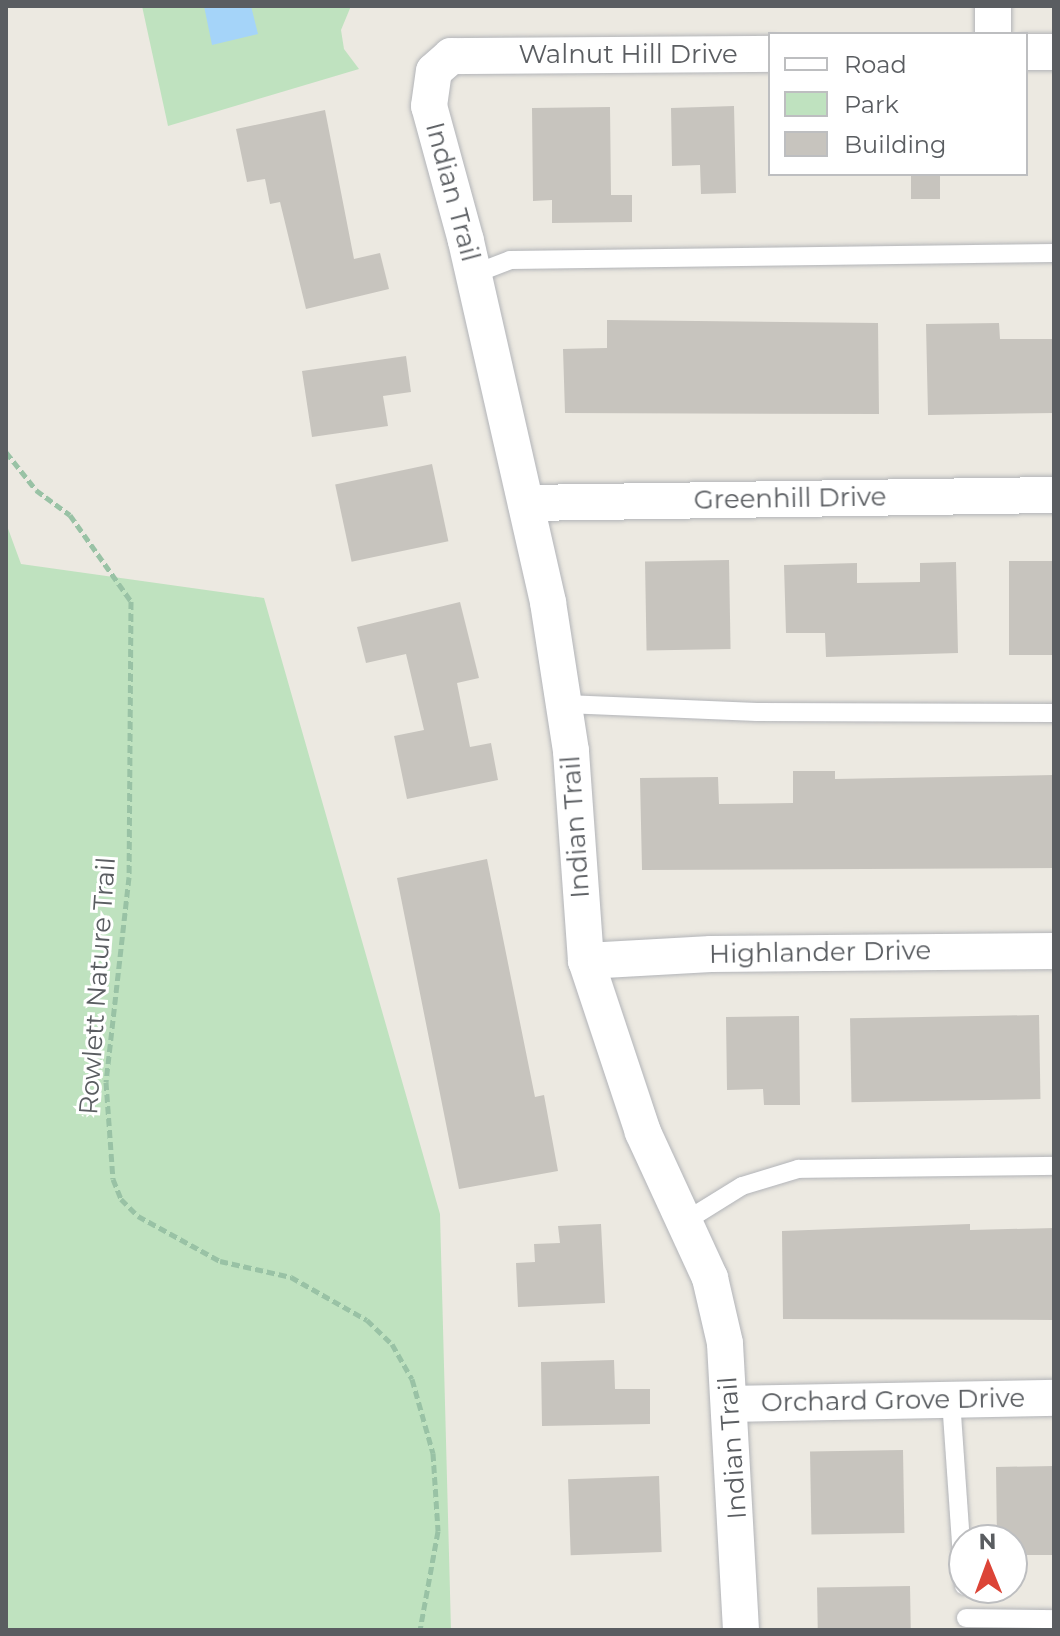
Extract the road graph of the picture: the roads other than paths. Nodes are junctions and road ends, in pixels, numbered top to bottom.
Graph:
1 (993, 6) edge
2 (993, 32) edge
3 (1028, 52) edge
4 (1054, 52) edge
5 (768, 54) edge
6 (486, 55) joint
7 (1054, 253) edge
8 (474, 274) junction
9 (1054, 495) edge
10 (526, 503) junction
11 (565, 704) junction
12 (1054, 713) edge
13 (1054, 951) edge
14 (586, 961) junction
15 (1054, 1166) edge
16 (684, 1222) junction
17 (1054, 1398) edge
18 (951, 1400) junction
19 (732, 1404) junction
20 (960, 1524) edge
21 (965, 1604) edge
22 (1054, 1619) edge
23 (967, 1624) edge
24 (741, 1630) edge

1 - 2 street
3 - 4 street
5 - 6 street, Walnut Hill Drive
6 - 8 street, Indian Trail
7 - 8 lane
8 - 10 street, Indian Trail
9 - 10 street, Greenhill Drive
10 - 11 street, Indian Trail
11 - 12 lane
11 - 14 street, Indian Trail
13 - 14 street, Highlander Drive
14 - 16 street, Indian Trail
15 - 16 lane
16 - 19 street, Indian Trail
17 - 18 street, Orchard Grove Drive
18 - 19 street, Orchard Grove Drive
18 - 20 lane
19 - 24 street, Indian Trail
21 - 23 lane
22 - 23 lane

